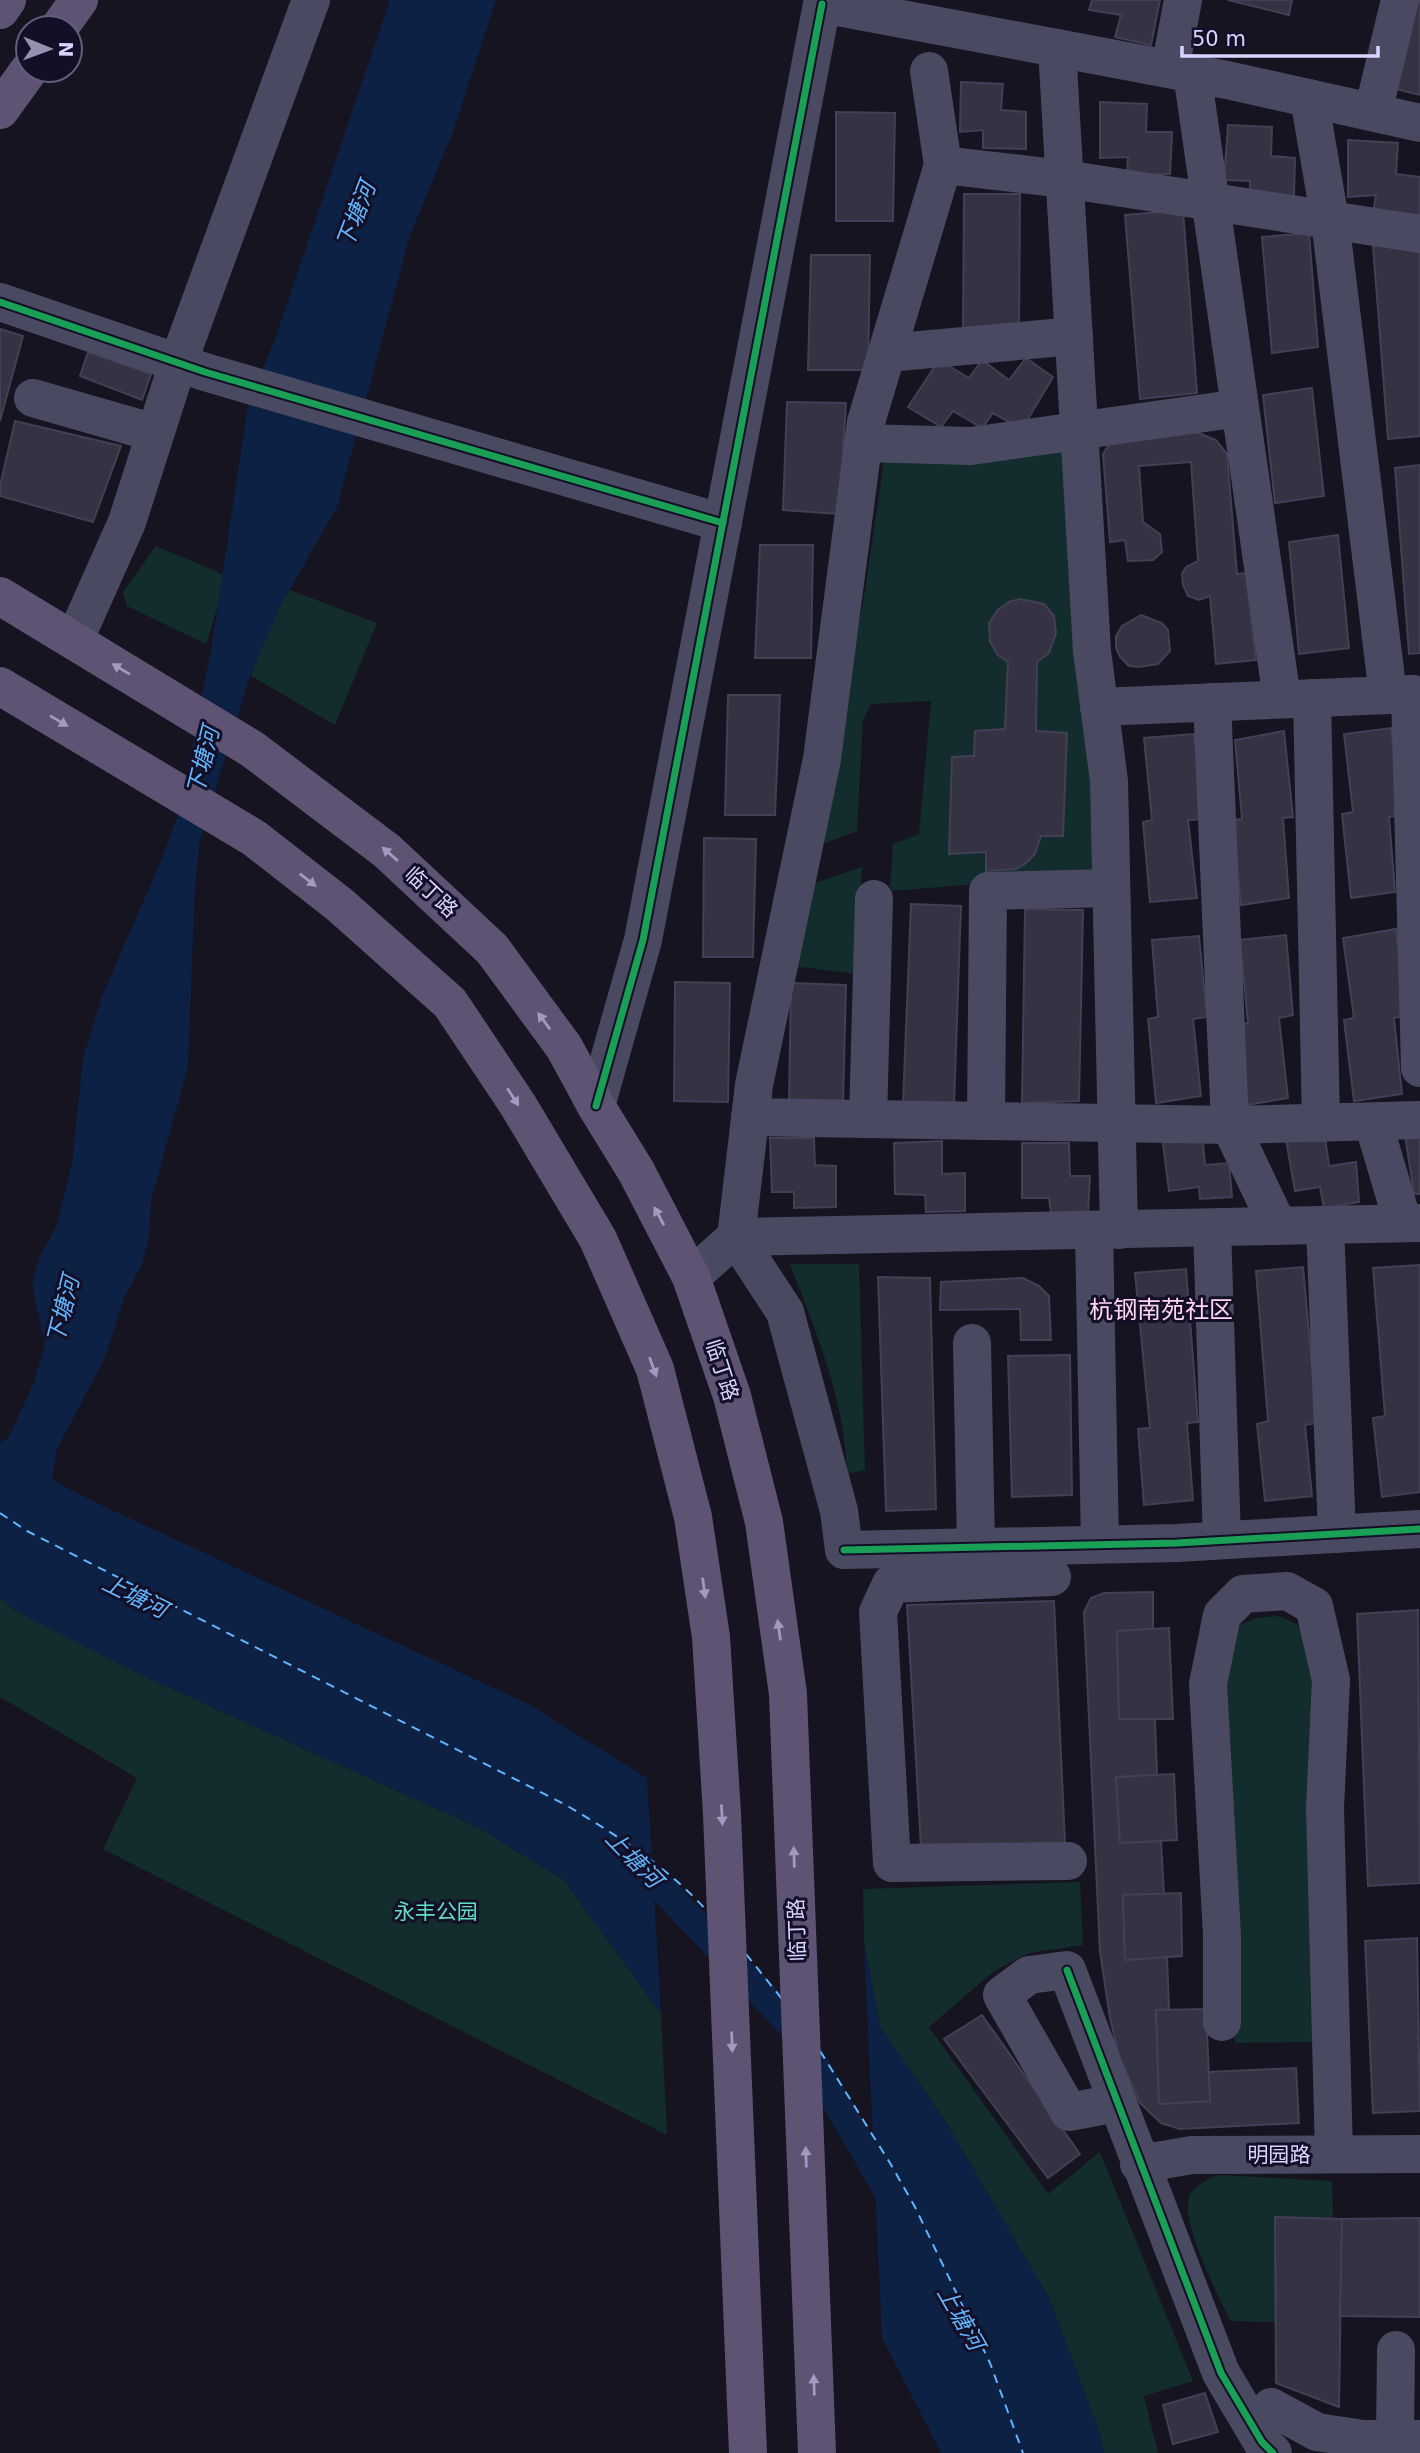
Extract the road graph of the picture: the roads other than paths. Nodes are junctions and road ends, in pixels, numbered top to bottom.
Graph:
1 (8, 0) edge
2 (311, 0) edge
3 (1184, 0) edge
4 (1400, 0) edge
5 (0, 10) edge
6 (1056, 48) junction
7 (929, 71) dead end
8 (1181, 71) junction
9 (19, 84) edge
10 (1310, 98) junction
11 (0, 110) edge
12 (1373, 112) junction
13 (1420, 123) edge
14 (943, 165) junction
15 (1064, 179) junction
16 (1210, 201) junction
17 (1329, 219) junction
18 (1420, 234) edge
19 (0, 302) edge
20 (1074, 335) junction
21 (887, 353) junction
22 (178, 363) junction
23 (33, 398) dead end
24 (1240, 408) junction
25 (1079, 430) junction
26 (155, 433) junction
27 (863, 443) junction
28 (723, 523) junction
29 (0, 596) edge
30 (74, 640) junction
31 (0, 686) edge
32 (1406, 694) edge
33 (1297, 699) junction
34 (1212, 702) junction
35 (1099, 707) junction
36 (1111, 888) junction
37 (874, 899) dead end
38 (1420, 1068) edge
39 (596, 1106) junction
40 (750, 1117) junction
41 (869, 1119) junction
42 (1420, 1120) edge
43 (986, 1121) junction
44 (1373, 1122) junction
45 (1321, 1123) junction
46 (1116, 1124) junction
47 (1230, 1125) junction
48 (1412, 1223) edge
49 (1325, 1225) junction
50 (1278, 1226) junction
51 (1212, 1228) junction
52 (1106, 1231) junction
53 (736, 1237) junction
54 (691, 1277) junction
55 (972, 1343) dead end
56 (1420, 1529) edge
57 (1337, 1534) junction
58 (1222, 1540) junction
59 (1100, 1544) junction
60 (976, 1547) junction
61 (889, 1567) junction
62 (1052, 1577) dead end
63 (1068, 1861) dead end
64 (1222, 2022) dead end
65 (1116, 2103) junction
66 (1335, 2154) junction
67 (1420, 2154) edge
68 (1139, 2164) junction
69 (1396, 2350) dead end
70 (1271, 2407) dead end
71 (1407, 2439) edge
72 (748, 2453) edge
73 (817, 2453) edge
74 (1273, 2453) edge

1 - 5 main road
2 - 22 street
3 - 8 street
4 - 12 street
6 - 8 street
6 - 15 street
6 - 28 street
7 - 14 street
8 - 10 street
8 - 16 street
9 - 11 main road
10 - 12 street
10 - 17 street
12 - 13 street
14 - 15 street
14 - 21 street
15 - 16 street
15 - 20 street
16 - 17 street
16 - 24 street
17 - 18 street
17 - 32 street
19 - 22 street
20 - 21 street
20 - 25 street
21 - 27 street
22 - 26 street
22 - 28 street
23 - 26 street
24 - 25 street
24 - 33 street
25 - 27 street
25 - 35 street
26 - 30 street
27 - 40 street
28 - 39 street
29 - 30 main road, 临丁路
39 -> 30 main road, 临丁路
31 -> 72 main road
32 - 33 street
32 - 38 street
33 - 34 street
33 - 45 street
34 - 35 street
34 - 47 street
35 - 36 street
36 - 43 street
36 - 46 street
37 - 41 street
54 -> 39 main road, 临丁路
40 - 41 street
40 - 53 street
41 - 43 street
42 - 44 street
43 - 46 street
44 - 45 street
44 - 48 street
45 - 47 street
46 - 47 street
46 - 52 street
47 - 50 street
48 - 49 street
49 - 50 street
49 - 57 street
50 - 51 street
51 - 52 street
51 - 58 street
52 - 53 street
52 - 59 street
53 - 54 street
53 - 61 street
73 -> 54 main road, 临丁路
55 - 60 street
56 - 57 street
57 - 58 street
58 - 59 street
59 - 60 street
60 - 61 street
61 - 62 street
61 - 63 street
64 - 66 street
65 - 65 street
65 - 68 street
66 - 67 street, 明园路
66 - 68 street, 明园路
68 - 74 street
69 - 71 street
70 - 71 street

